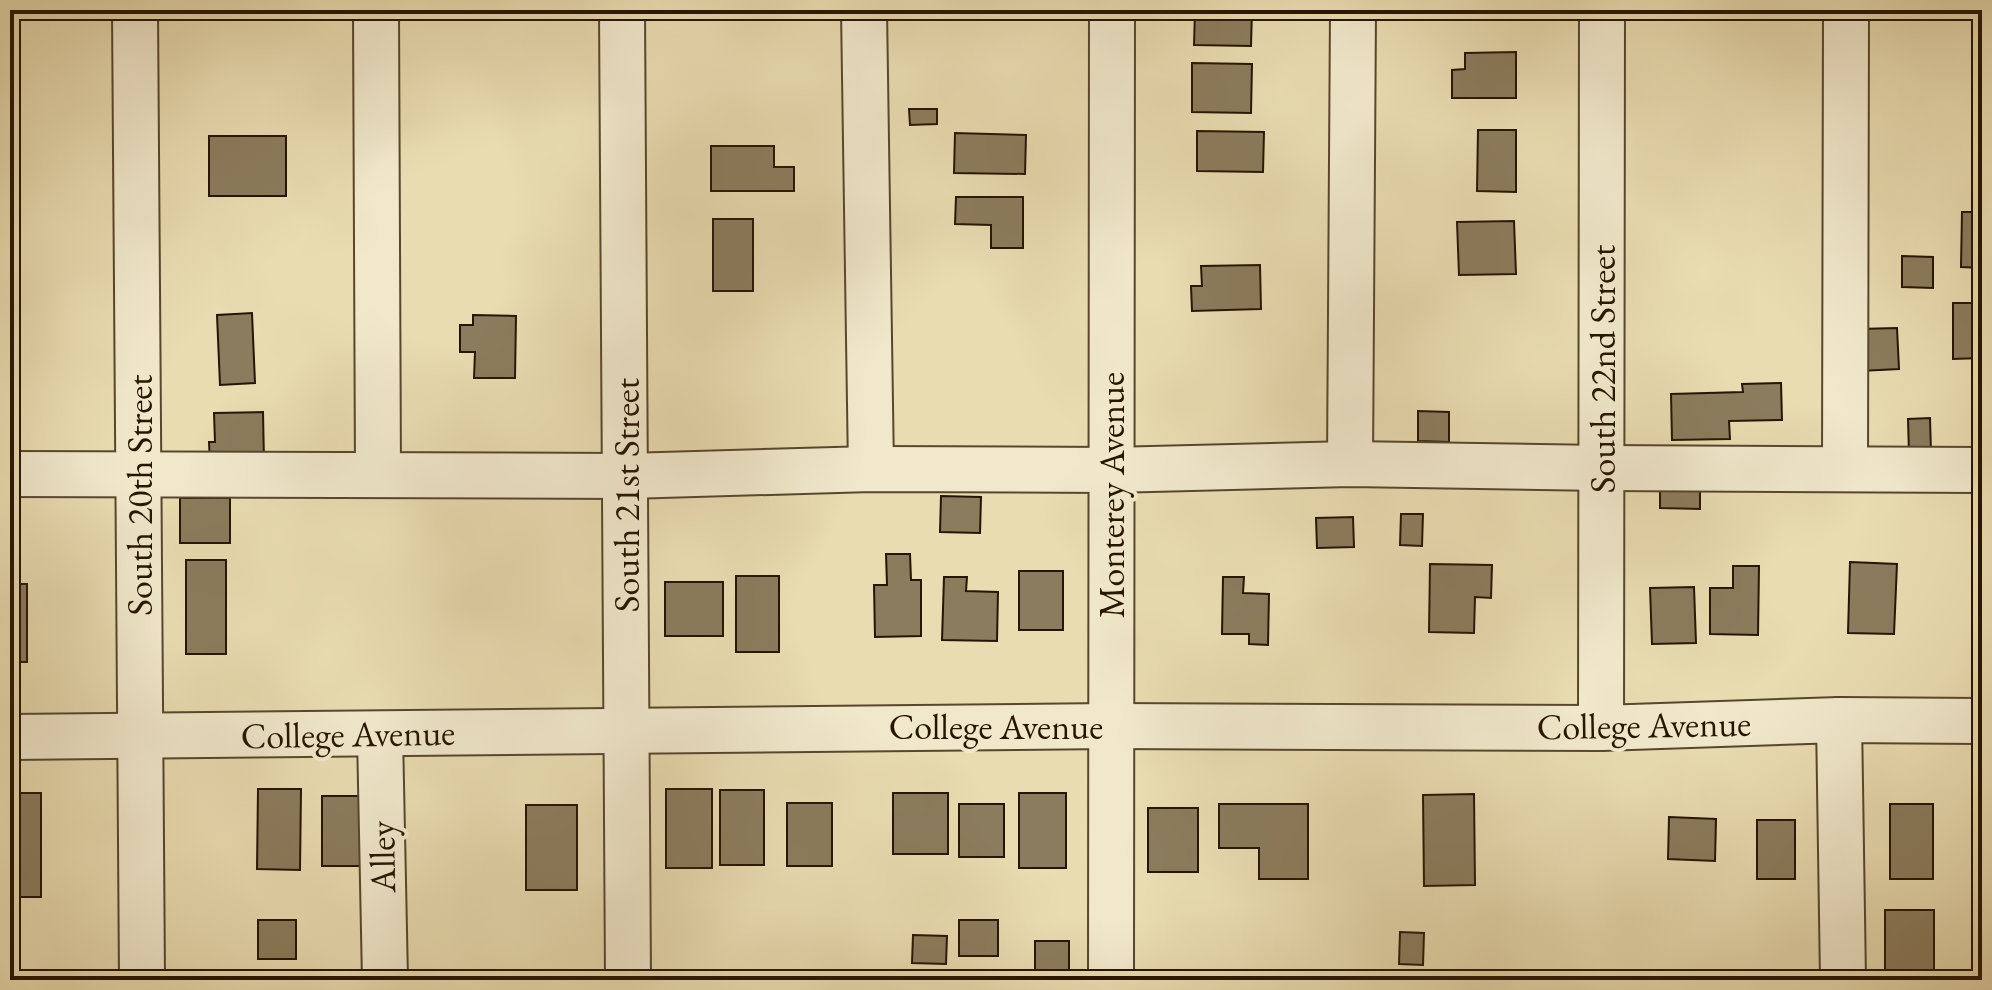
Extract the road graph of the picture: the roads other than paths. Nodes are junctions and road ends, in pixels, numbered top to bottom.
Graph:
1 (135, 10) edge
2 (376, 10) edge
3 (622, 10) edge
4 (864, 10) edge
5 (1112, 10) edge
6 (1353, 10) edge
7 (1602, 10) edge
8 (1846, 10) edge
9 (1350, 464) junction
10 (1602, 468) junction
11 (871, 469) junction
12 (1845, 469) junction
13 (1111, 470) junction
14 (1982, 470) edge
15 (10, 474) edge
16 (139, 474) junction
17 (378, 475) junction
18 (627, 476) junction
19 (1839, 720) junction
20 (1982, 721) edge
21 (1110, 726) junction
22 (1601, 728) junction
23 (626, 729) junction
24 (380, 735) junction
25 (10, 737) edge
26 (141, 737) junction
27 (142, 980) edge
28 (385, 980) edge
29 (628, 980) edge
30 (1111, 980) edge
31 (1843, 980) edge

1 - 16 street, South 20th Street
2 - 17 street
3 - 18 street, South 21st Street
4 - 11 street
5 - 13 street, Monterey Avenue
6 - 9 street
7 - 10 street, South 22nd Street
8 - 12 street
9 - 10 street
9 - 13 street
10 - 12 street
10 - 22 street, South 22nd Street
11 - 13 street
11 - 18 street
12 - 14 street
13 - 21 street, Monterey Avenue
15 - 16 street
16 - 17 street
16 - 26 street, South 20th Street
17 - 18 street
18 - 23 street, South 21st Street
19 - 20 street, College Avenue
19 - 22 street, College Avenue
19 - 31 street
21 - 22 street, College Avenue
21 - 23 street, College Avenue
21 - 30 street, Monterey Avenue
23 - 24 street, College Avenue
23 - 29 street, South 21st Street
24 - 26 street, College Avenue
24 - 28 street, Alley
25 - 26 street, College Avenue
26 - 27 street, South 20th Street

